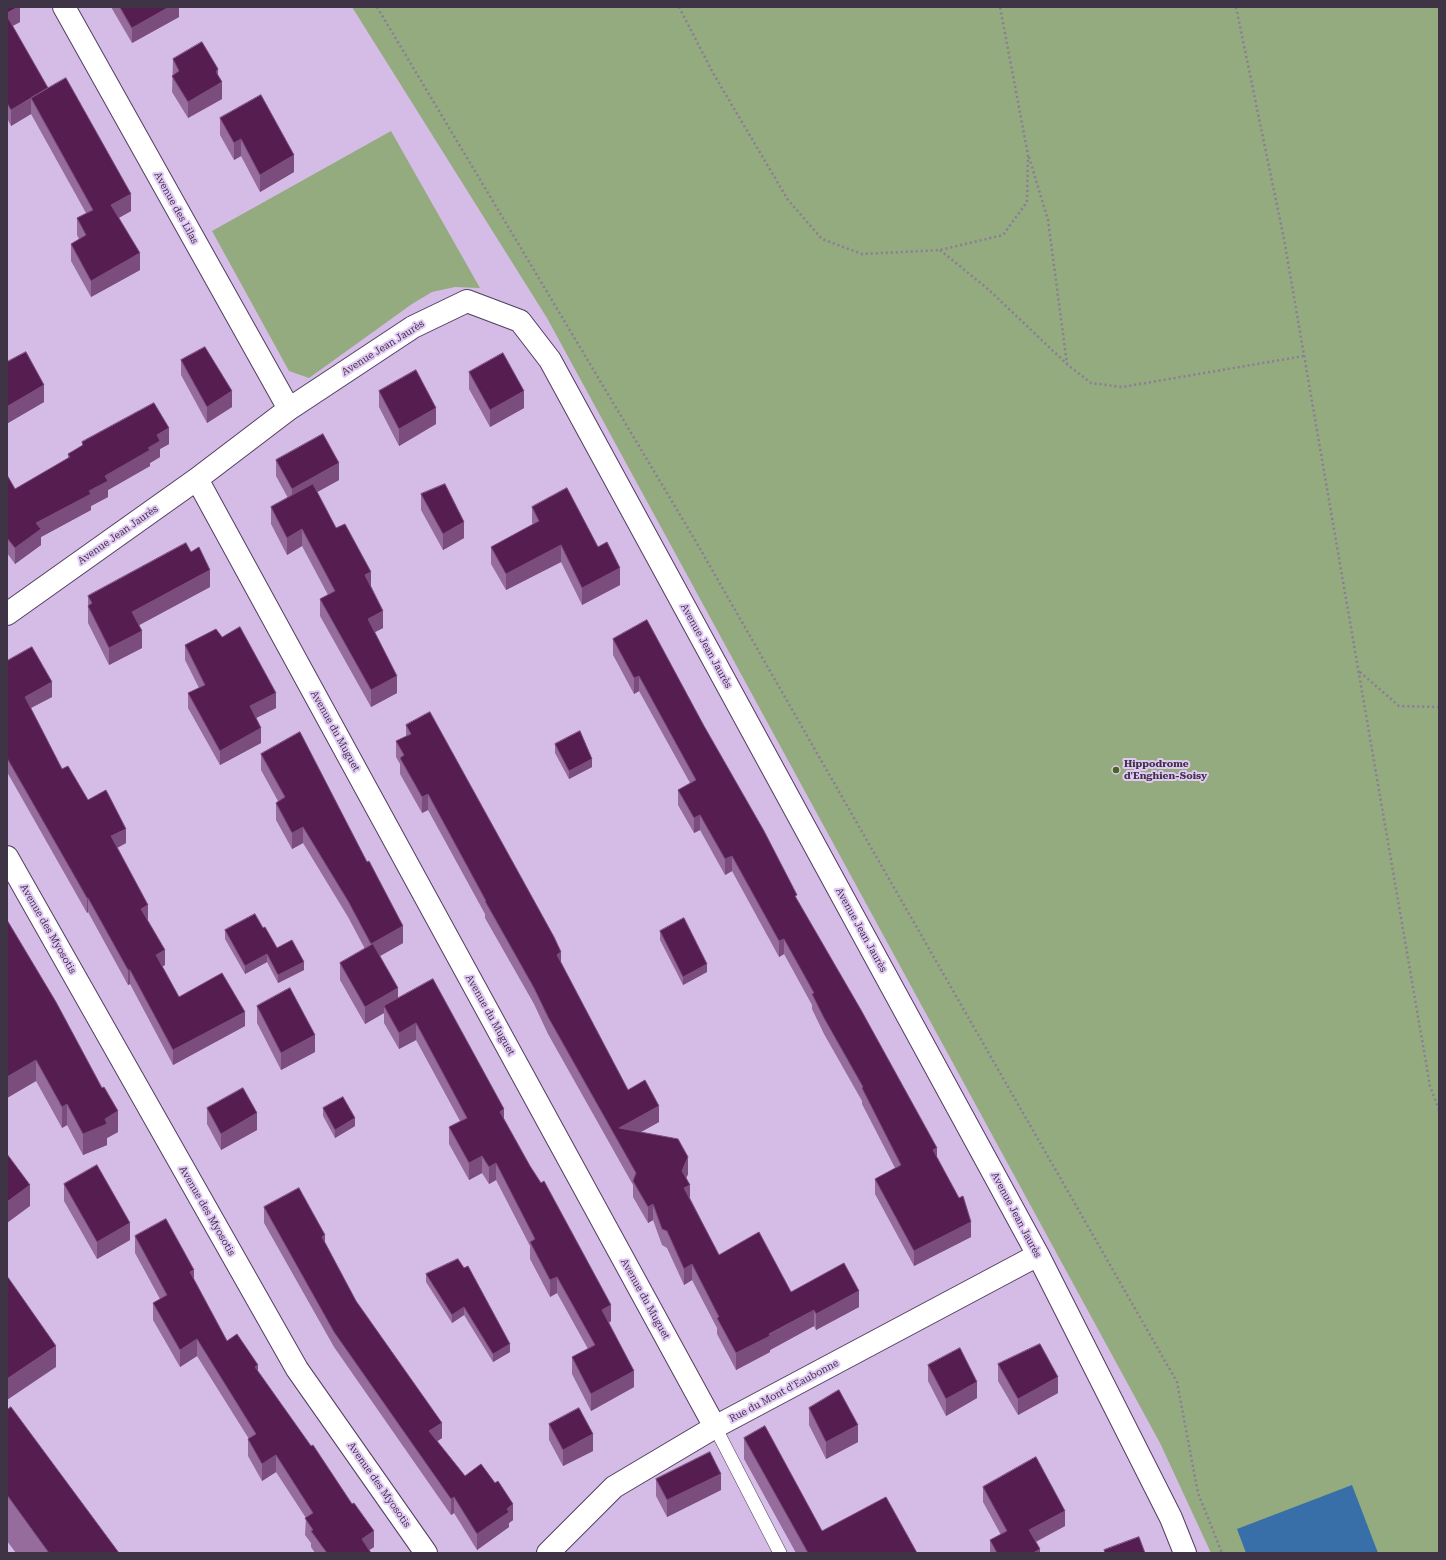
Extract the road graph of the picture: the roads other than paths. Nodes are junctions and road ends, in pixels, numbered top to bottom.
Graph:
1 (64, 7) edge
2 (289, 409) junction
3 (198, 479) junction
4 (7, 614) edge
5 (7, 857) edge
6 (1038, 1255) junction
7 (715, 1428) junction
8 (426, 1553) edge
9 (548, 1553) edge
10 (780, 1553) edge
11 (1185, 1553) edge

1 - 2 street, Avenue des Lilas
2 - 3 street, Avenue Jean Jaurès
2 - 6 street, Avenue Jean Jaurès
3 - 4 street, Avenue Jean Jaurès
3 - 7 street, Avenue du Muguet
5 - 8 street, Avenue des Myosotis
6 - 7 street, Rue du Mont d'Eaubonne
6 - 11 street, Avenue Jean Jaurès
7 - 9 street, Rue du Mont d'Eaubonne
7 - 10 lane, Avenue du Muguet

